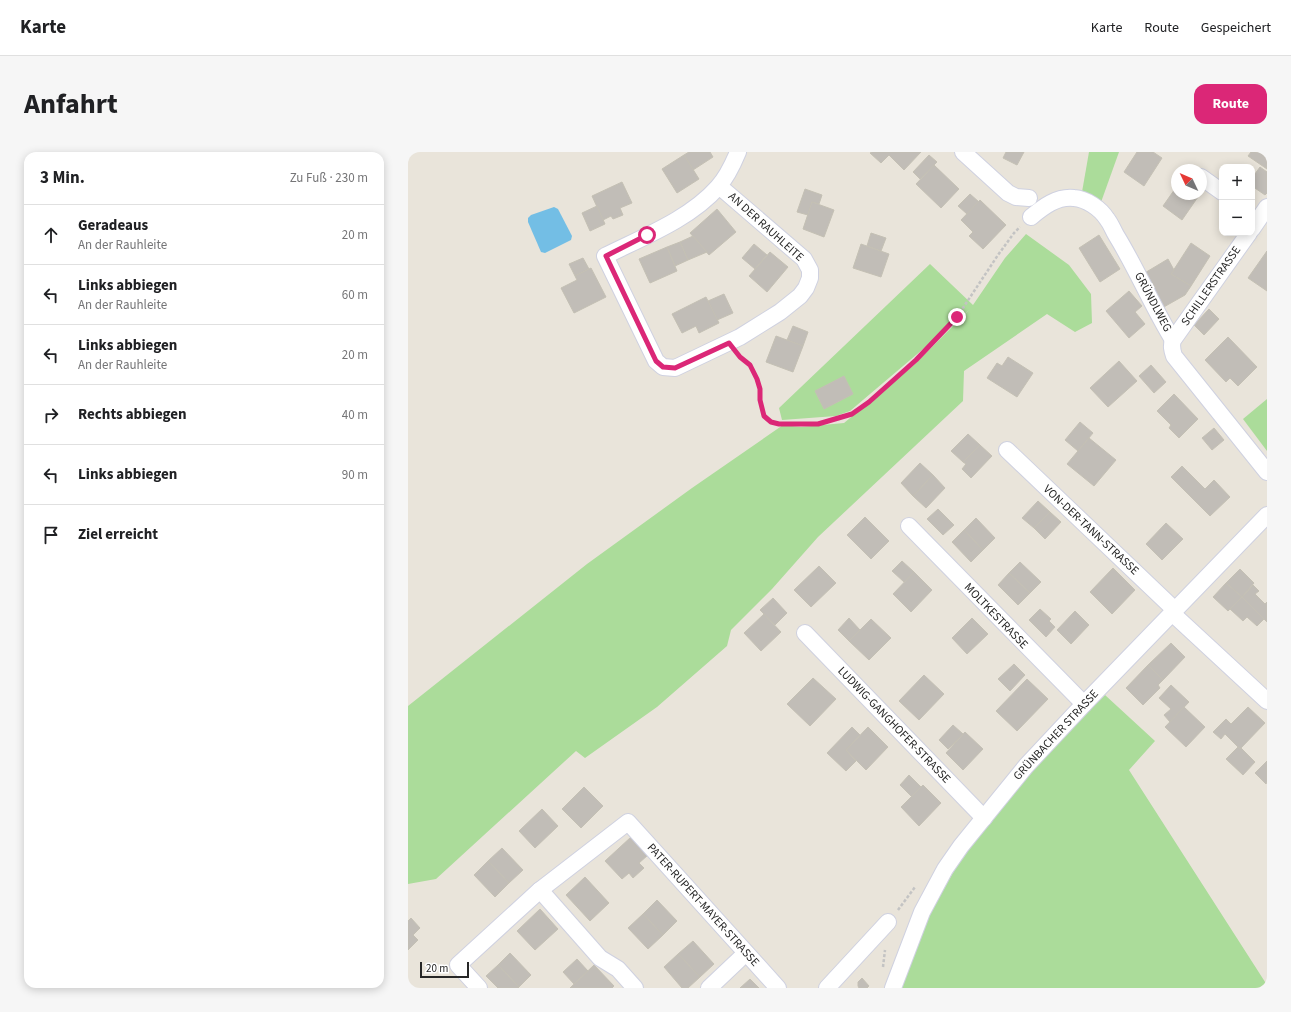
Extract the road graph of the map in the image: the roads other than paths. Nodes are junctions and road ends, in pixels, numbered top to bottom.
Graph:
1 (738, 152) edge
2 (963, 152) edge
3 (1207, 179) edge
4 (720, 186) junction
5 (1219, 189) edge
6 (1029, 198) dead end
7 (1031, 217) road end
8 (1247, 236) edge
9 (1173, 340) junction
10 (1007, 450) dead end
11 (1267, 472) edge
12 (1267, 516) edge
13 (909, 526) dead end
14 (1174, 612) junction
15 (805, 633) dead end
16 (1267, 701) edge
17 (1084, 704) junction
18 (984, 818) junction
19 (540, 890) junction
20 (888, 922) road end
21 (746, 953) junction
22 (479, 988) edge
23 (635, 988) edge
24 (709, 988) edge
25 (778, 988) edge
26 (828, 988) edge
27 (893, 988) edge

1 - 4 street, AN DER RAUHLEITE
2 - 6 street
3 - 5 street
4 - 4 street, AN DER RAUHLEITE
7 - 9 street, GRÜNDLWEG
8 - 9 street, SCHILLERSTRASSE
9 - 11 street, GRÜNDLWEG
10 - 14 street, VON-DER-TANN-STRASSE
12 - 14 street, GRÜNBACHER STRASSE
13 - 17 street, MOLTKESTRASSE
14 - 16 street, VON-DER-TANN-STRASSE
14 - 17 street, GRÜNBACHER STRASSE
15 - 18 street, LUDWIG-GANGHOFER-STRASSE
17 - 18 street, GRÜNBACHER STRASSE
18 - 27 street, GRÜNBACHER STRASSE
19 - 21 street, PATER-RUPERT-MAYER-STRASSE
19 - 22 street
19 - 23 street
20 - 26 street
21 - 24 street
21 - 25 street, PATER-RUPERT-MAYER-STRASSE

